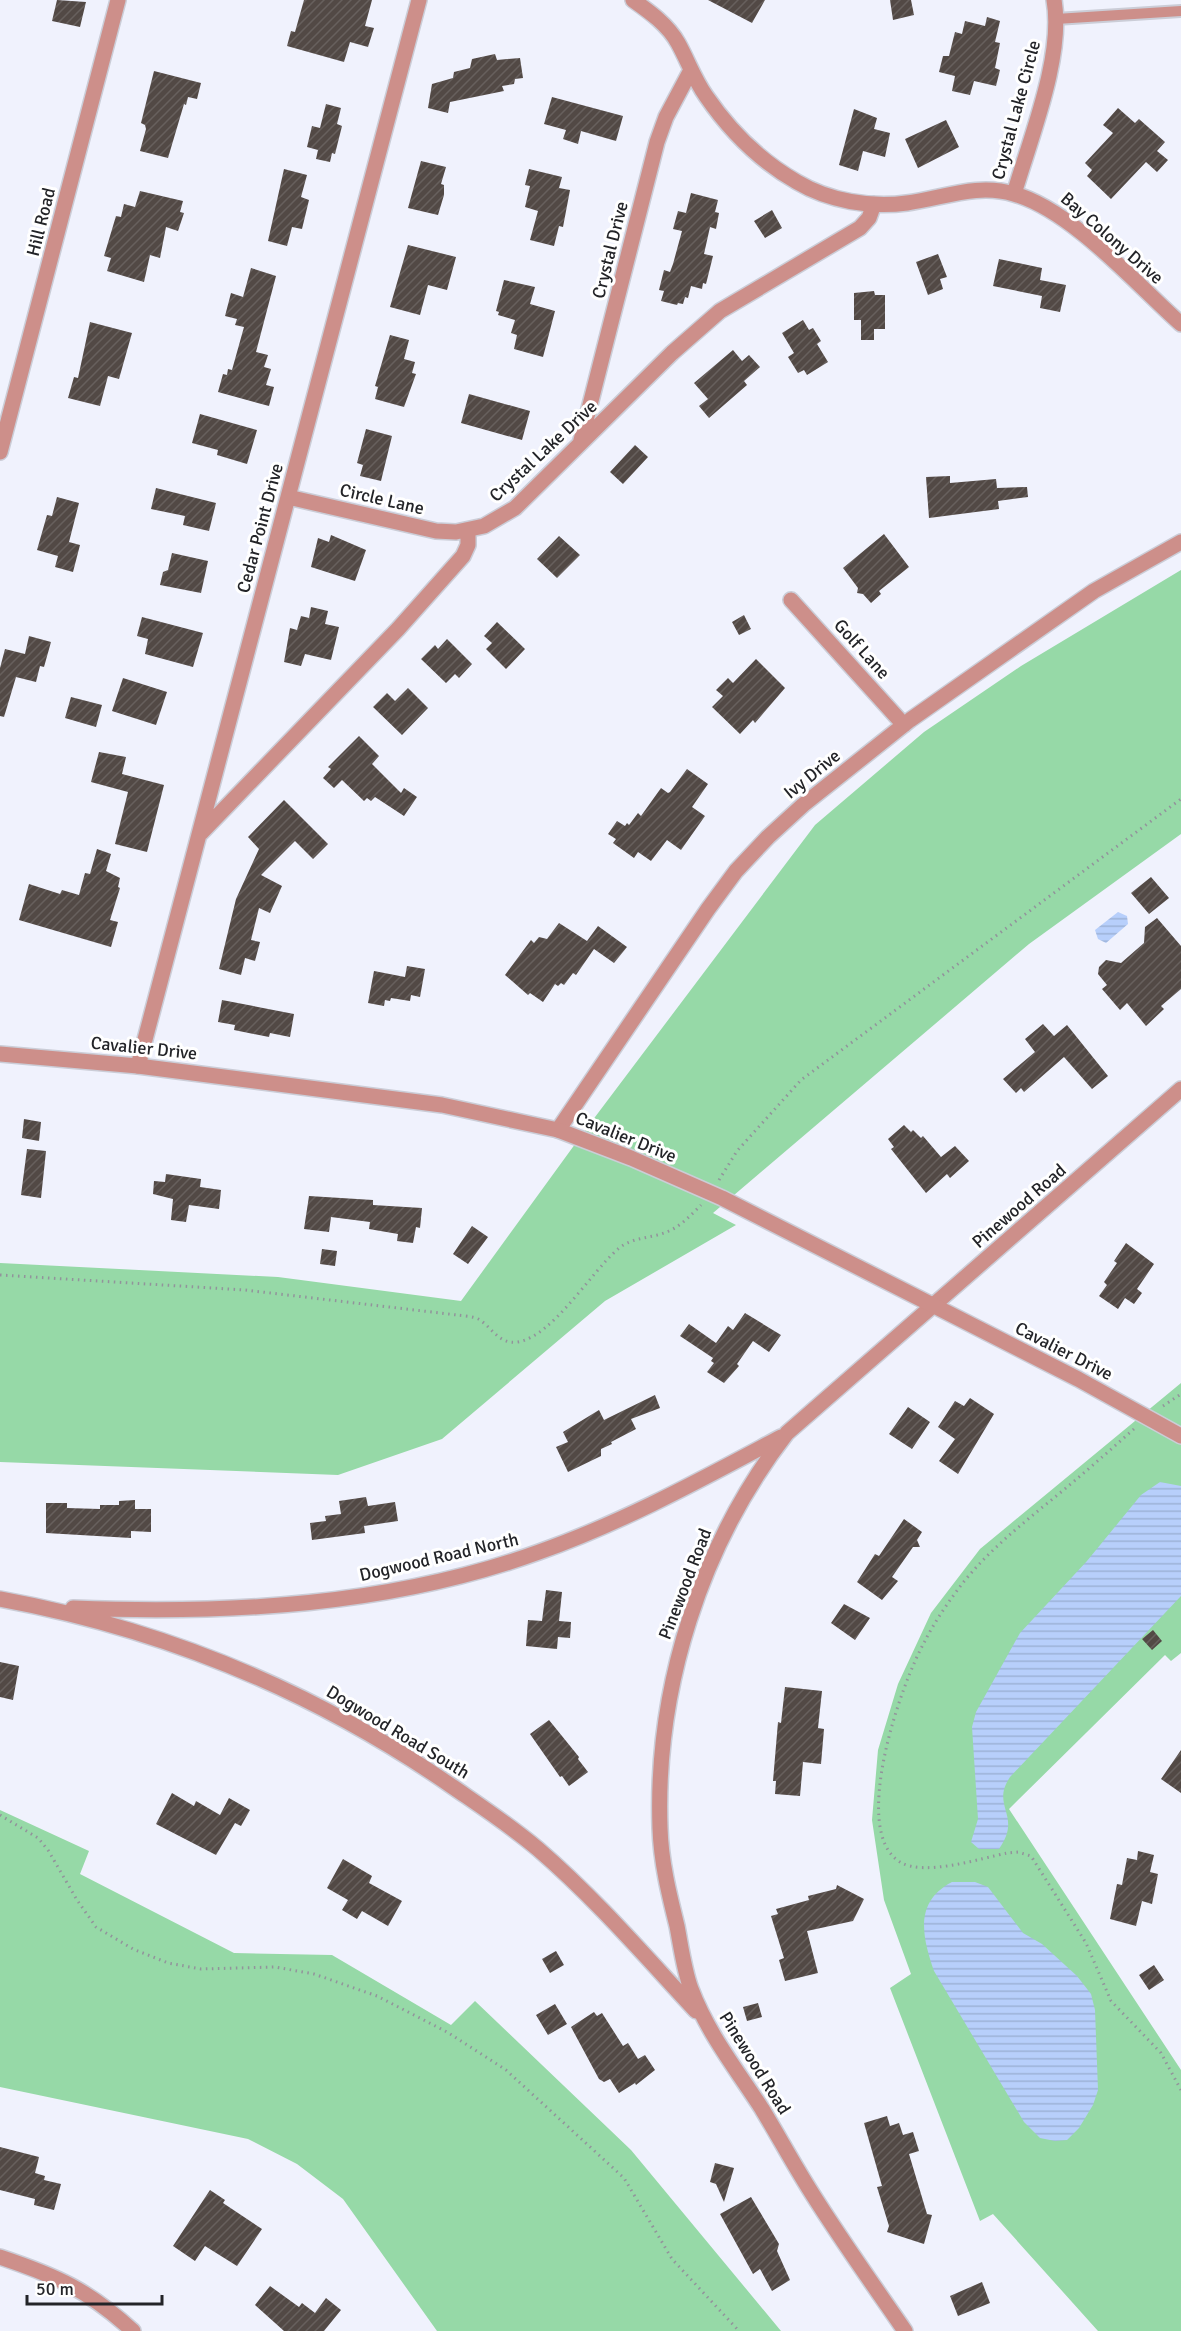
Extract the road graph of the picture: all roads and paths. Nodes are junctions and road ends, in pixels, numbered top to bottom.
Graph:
1 (118, 0) edge
2 (418, 0) edge
3 (633, 0) edge
4 (1054, 0) edge
5 (1181, 11) edge
6 (1056, 19) junction
7 (691, 70) junction
8 (1014, 194) junction
9 (874, 204) junction
10 (1181, 324) edge
11 (580, 444) junction
12 (0, 452) edge
13 (288, 497) junction
14 (468, 531) junction
15 (1181, 542) edge
16 (791, 600) dead end
17 (904, 724) junction
18 (199, 835) junction
19 (0, 1054) edge
20 (138, 1066) junction
21 (1181, 1089) edge
22 (558, 1130) junction
23 (934, 1307) junction
24 (1181, 1394) edge
25 (1147, 1417) junction
26 (787, 1434) junction
27 (1181, 1436) edge
28 (0, 1599) edge
29 (37, 1607) junction
30 (0, 1815) edge
31 (705, 2020) junction
32 (1181, 2090) edge
33 (0, 2258) edge
34 (134, 2331) edge
35 (739, 2331) edge
36 (905, 2331) edge

1 - 12 street, Hill Road
2 - 13 street, Cedar Point Drive
3 - 7 street, Bay Colony Drive
4 - 6 street, Crystal Lake Circle
5 - 6 lane
6 - 8 street, Crystal Lake Circle
7 - 9 street, Bay Colony Drive
7 - 11 street, Crystal Drive
8 - 9 street, Bay Colony Drive
8 - 10 street, Bay Colony Drive
9 - 11 street, Crystal Lake Drive
11 - 14 street, Crystal Lake Drive
13 - 14 street, Circle Lane
13 - 18 street, Cedar Point Drive
14 - 18 street
15 - 17 street, Ivy Drive
16 - 17 street, Golf Lane
17 - 22 street, Ivy Drive
18 - 20 street, Cedar Point Drive
19 - 20 street, Cavalier Drive
20 - 22 street, Cavalier Drive
21 - 23 street, Pinewood Road
22 - 23 street, Cavalier Drive
23 - 25 street, Cavalier Drive
23 - 26 street, Pinewood Road
24 - 25 path
25 - 27 street, Cavalier Drive
25 - 32 path
26 - 29 street, Dogwood Road North
26 - 31 street, Pinewood Road
28 - 29 street, Dogwood Road South
29 - 31 street, Dogwood Road South
30 - 35 path
31 - 36 street, Pinewood Road
33 - 34 street

